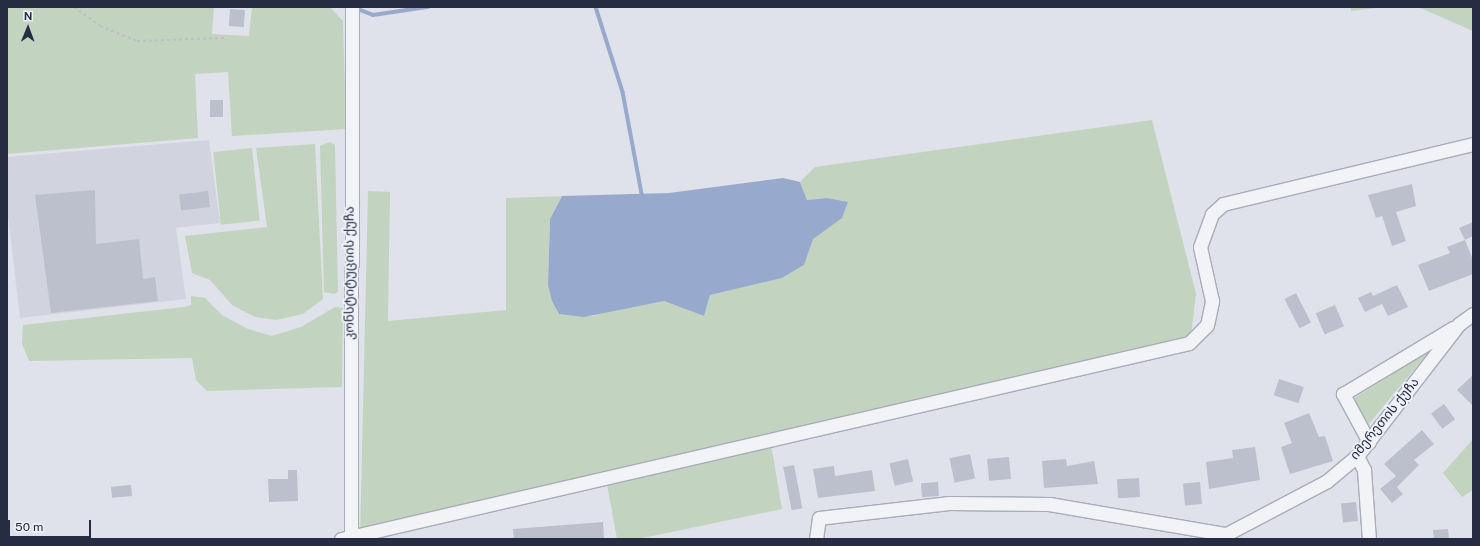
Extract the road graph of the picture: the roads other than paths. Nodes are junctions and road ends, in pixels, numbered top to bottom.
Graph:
1 (352, 7) edge
2 (1473, 144) edge
3 (1473, 314) edge
4 (1459, 324) junction
5 (1369, 442) junction
6 (1357, 456) junction
7 (1220, 537) edge
8 (348, 539) edge
9 (816, 539) edge
10 (1369, 539) edge

1 - 8 street, კონსტიტუციის ქუჩა
2 - 8 street
3 - 4 street, იმერეთის ქუჩა
4 - 5 street, იმერეთის ქუჩა
4 - 5 street
5 - 6 street, იმერეთის ქუჩა
6 - 7 street, იმერეთის ქუჩა
6 - 10 street
7 - 9 street

